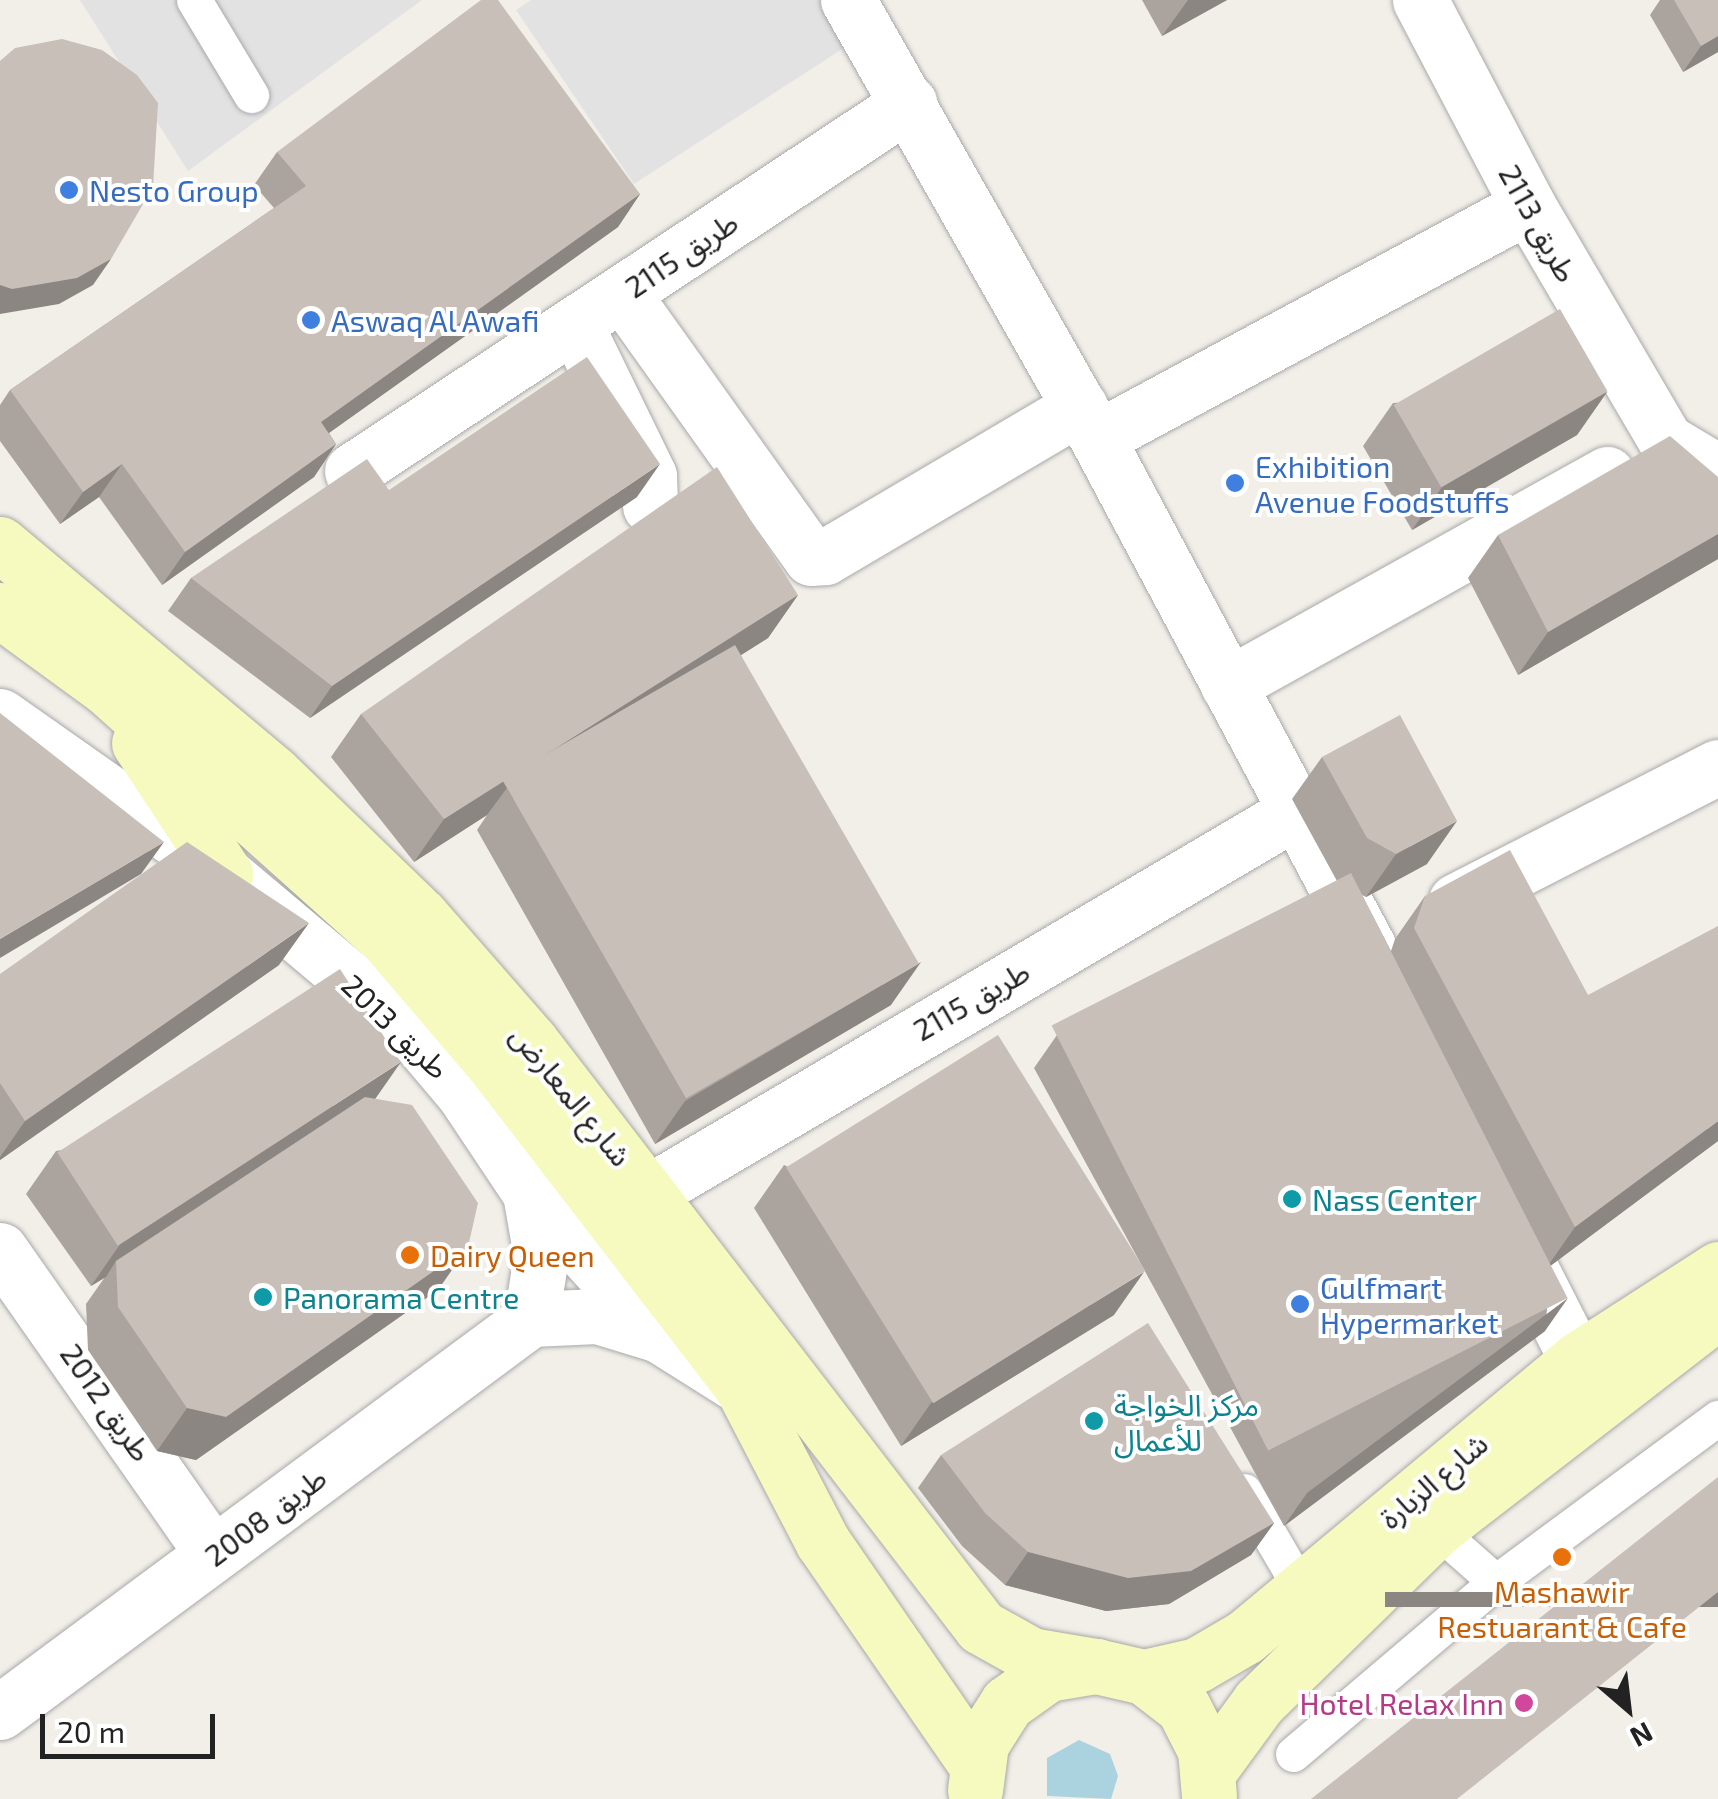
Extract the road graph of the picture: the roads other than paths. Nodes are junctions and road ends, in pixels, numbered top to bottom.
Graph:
1 (194, 0) edge
2 (848, 0) edge
3 (1420, 0) edge
4 (251, 95) dead end
5 (909, 103) junction
6 (1528, 206) junction
7 (622, 293) junction
8 (575, 324) junction
9 (1088, 422) junction
10 (1666, 441) junction
11 (352, 470) edge
12 (1718, 472) edge
13 (650, 506) edge
14 (0, 544) edge
15 (0, 610) edge
16 (1228, 684) junction
17 (107, 688) junction
18 (0, 716) edge
19 (1718, 768) edge
20 (1295, 812) junction
21 (225, 874) junction
22 (1368, 946) junction
23 (1394, 998) edge
24 (649, 1192) junction
25 (530, 1193) junction
26 (1498, 1205) edge
27 (0, 1250) edge
28 (1718, 1269) edge
29 (1718, 1311) edge
30 (530, 1319) junction
31 (659, 1335) junction
32 (1577, 1360) junction
33 (742, 1387) junction
34 (1718, 1418) edge
35 (1224, 1459) edge
36 (1436, 1529) junction
37 (214, 1554) junction
38 (1496, 1582) junction
39 (1301, 1590) junction
40 (1120, 1671) junction
41 (0, 1712) edge
42 (1293, 1754) dead end
43 (976, 1782) edge
44 (1210, 1784) edge

1 - 4 lane
2 - 5 street
3 - 6 street, طريق 2113
5 - 7 street, طريق 2115
5 - 9 street
6 - 9 street
6 - 10 street, طريق 2113
7 - 8 street, طريق 2115
7 - 9 street
8 - 11 street, طريق 2115
8 - 13 street
9 - 16 street
10 - 12 street, طريق 2113
10 - 16 street
14 - 24 main road, شارع المعارض
15 - 17 main road, شارع المعارض
16 - 20 street
17 - 21 main road
17 - 33 main road, شارع المعارض
18 - 21 street, طريق 2013
19 - 22 street
20 - 22 street
20 - 24 street, طريق 2115
21 - 25 street, طريق 2013
22 - 23 street
24 - 40 main road, شارع المعارض
25 - 30 street
25 - 31 street, طريق 2013
26 - 32 street
27 - 37 street, طريق 2012
28 - 32 main road, شارع الزبارة
29 - 36 main road, شارع الزبارة
30 - 31 street
30 - 37 street, طريق 2008
31 - 33 street, طريق 2013
32 - 39 main road, شارع الزبارة
33 - 43 main road, شارع المعارض
34 - 38 lane
35 - 39 lane
36 - 38 lane
36 - 44 main road, شارع الزبارة
37 - 41 street, طريق 2008
38 - 42 lane
39 - 40 main road, شارع الزبارة
40 - 43 main road, شارع الزبارة
40 - 44 main road

